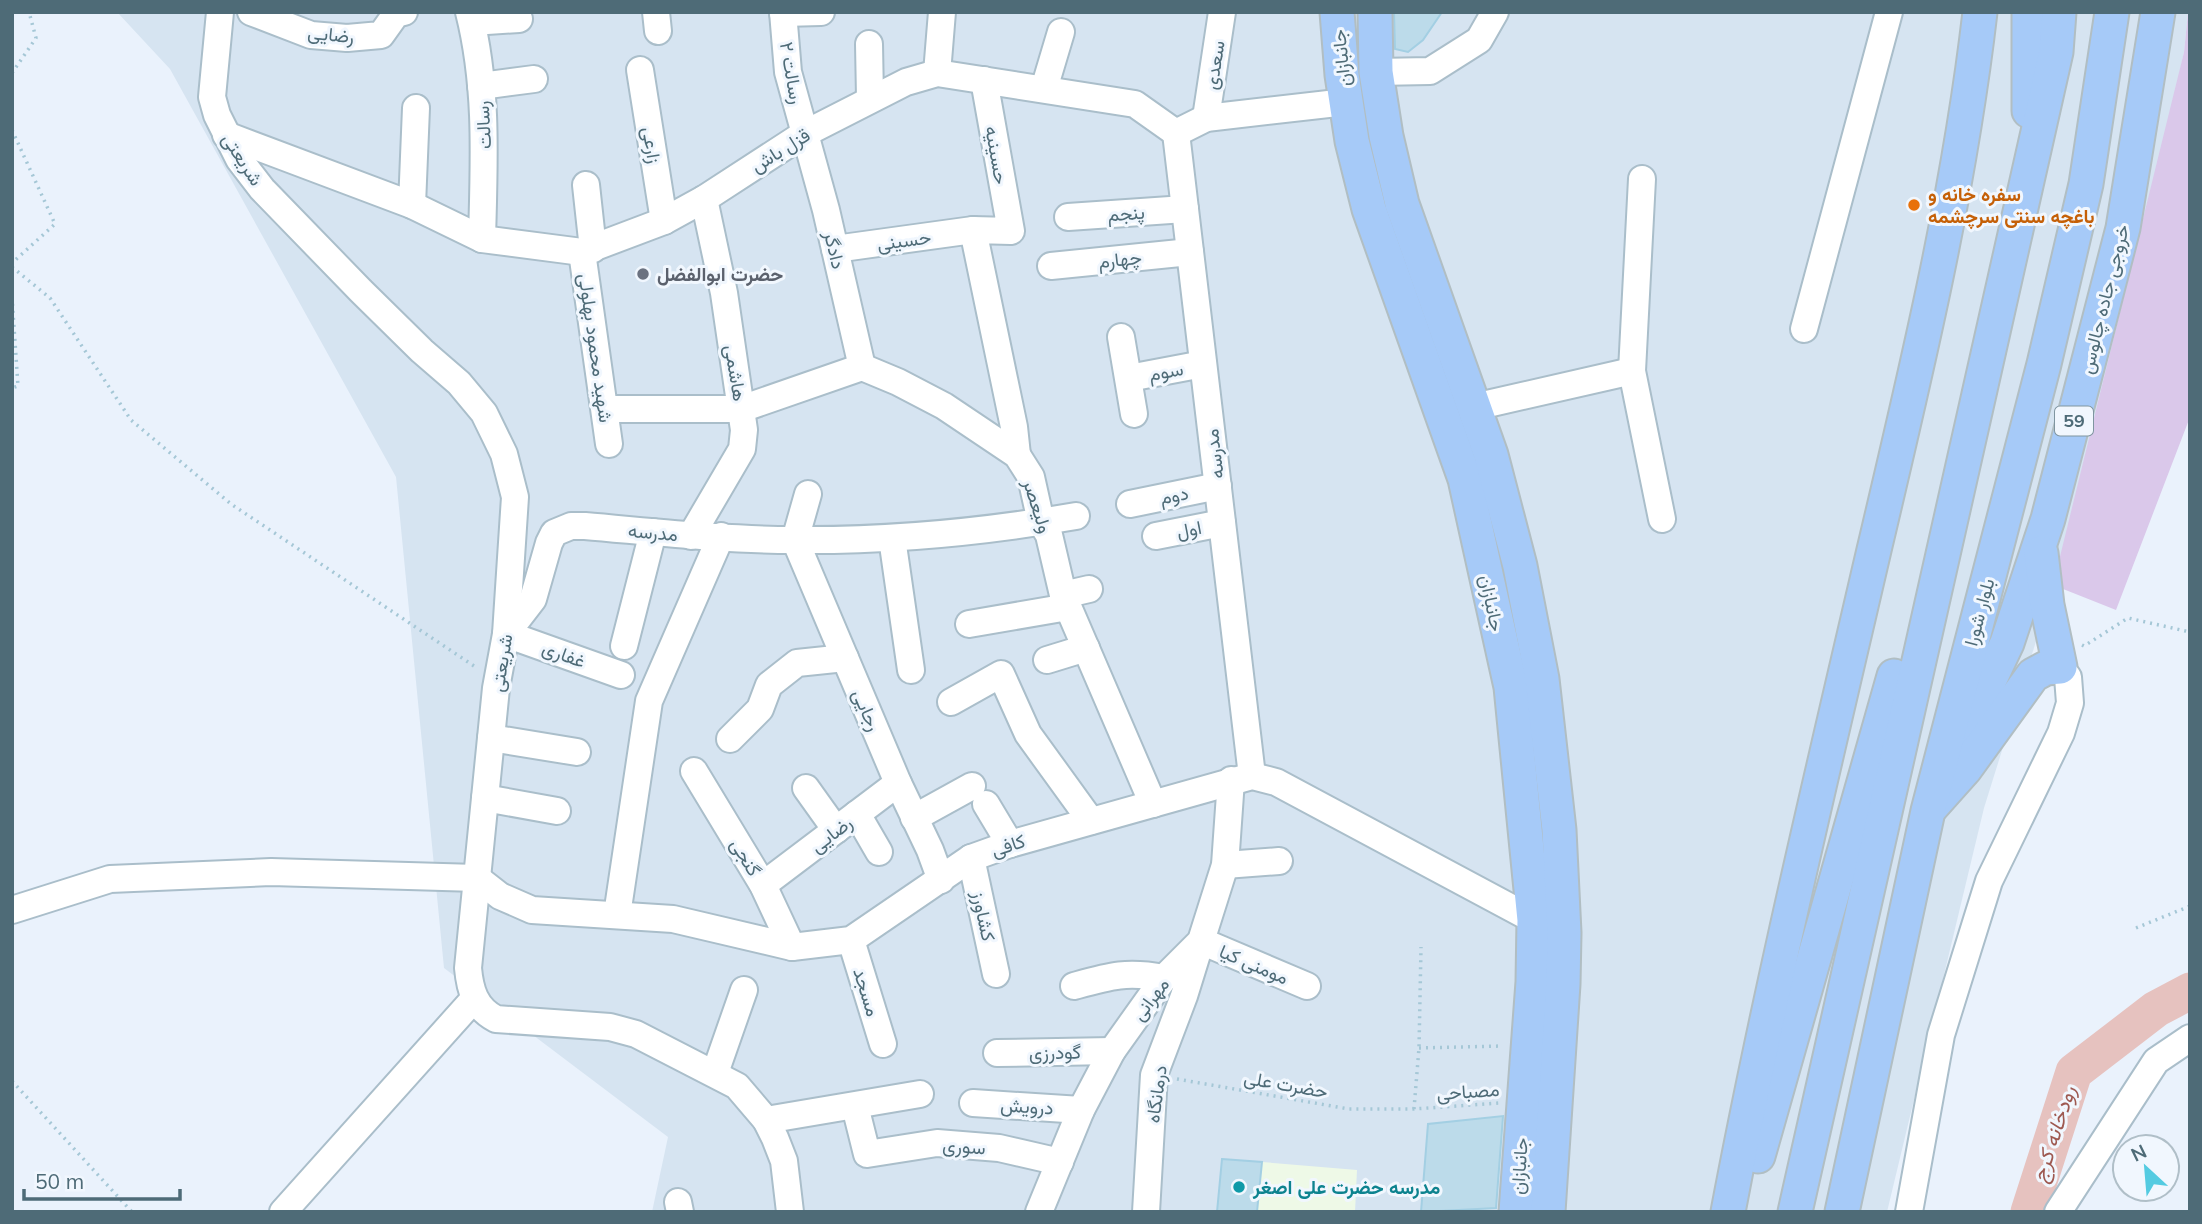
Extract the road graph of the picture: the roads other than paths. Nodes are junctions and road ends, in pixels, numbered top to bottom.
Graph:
1 (220, 12) edge
2 (251, 12) edge
3 (404, 12) edge
4 (821, 12) edge
5 (942, 12) edge
6 (1222, 12) edge
7 (1337, 12) edge
8 (1375, 12) edge
9 (1495, 12) edge
10 (1889, 12) edge
11 (1980, 12) edge
12 (2029, 12) edge
13 (2059, 12) edge
14 (2112, 12) edge
15 (2158, 12) edge
16 (783, 13) edge
17 (471, 17) edge
18 (519, 19) dead end
19 (1061, 32) dead end
20 (869, 44) dead end
21 (640, 70) dead end
22 (1376, 72) junction
23 (937, 73) junction
24 (534, 79) dead end
25 (984, 80) junction
26 (481, 86) junction
27 (1044, 89) junction
28 (870, 98) junction
29 (1346, 102) junction
30 (416, 108) dead end
31 (1206, 118) junction
32 (1176, 133) junction
33 (804, 134) junction
34 (226, 135) junction
35 (2030, 161) junction
36 (1642, 179) dead end
37 (586, 185) dead end
38 (704, 199) junction
39 (412, 205) junction
40 (1185, 209) junction
41 (1068, 217) dead end
42 (664, 221) junction
43 (973, 230) junction
44 (1011, 230) joint
45 (482, 239) junction
46 (835, 249) junction
47 (588, 250) junction
48 (1190, 252) junction
49 (1051, 265) dead end
50 (1804, 328) dead end
51 (1121, 337) dead end
52 (1203, 365) junction
53 (862, 368) junction
54 (1632, 371) junction
55 (1129, 378) junction
56 (1474, 407) junction
57 (606, 409) junction
58 (741, 409) junction
59 (1134, 414) dead end
60 (609, 444) dead end
61 (1968, 444) junction
62 (1017, 455) junction
63 (1218, 486) junction
64 (808, 495) dead end
65 (1130, 504) dead end
66 (784, 509) dead end
67 (1076, 516) dead end
68 (1662, 519) dead end
69 (1041, 522) junction
70 (1222, 523) junction
71 (653, 532) junction
72 (691, 536) junction
73 (721, 536) junction
74 (1156, 536) dead end
75 (892, 538) junction
76 (788, 540) junction
77 (2040, 544) junction
78 (1089, 589) dead end
79 (1065, 601) junction
80 (969, 624) dead end
81 (506, 634) junction
82 (624, 646) dead end
83 (1086, 648) junction
84 (2057, 654) junction
85 (845, 658) junction
86 (1047, 660) dead end
87 (911, 670) dead end
88 (621, 675) dead end
89 (951, 702) dead end
90 (491, 738) junction
91 (730, 740) dead end
92 (577, 752) dead end
93 (694, 771) dead end
94 (1241, 778) junction
95 (898, 783) junction
96 (806, 788) dead end
97 (485, 798) junction
98 (1153, 804) junction
99 (557, 811) dead end
100 (1928, 811) junction
101 (857, 814) junction
102 (914, 818) junction
103 (1091, 821) junction
104 (836, 830) junction
105 (1010, 844) junction
106 (879, 852) dead end
107 (971, 858) junction
108 (1279, 861) dead end
109 (1225, 865) junction
110 (477, 878) junction
111 (941, 880) junction
112 (763, 885) junction
113 (12, 910) edge
114 (617, 915) junction
115 (1549, 927) junction
116 (851, 940) junction
117 (1201, 941) junction
118 (792, 947) junction
119 (996, 974) dead end
120 (1164, 978) junction
121 (1074, 986) dead end
122 (1307, 986) dead end
123 (744, 990) dead end
124 (474, 999) junction
125 (2190, 1038) edge
126 (883, 1044) dead end
127 (1112, 1051) junction
128 (998, 1053) dead end
129 (715, 1073) junction
130 (920, 1094) dead end
131 (973, 1103) dead end
132 (855, 1106) junction
133 (1082, 1110) junction
134 (766, 1120) junction
135 (1060, 1161) junction
136 (283, 1212) edge
137 (790, 1212) edge
138 (1039, 1212) edge
139 (1146, 1212) edge
140 (1516, 1212) edge
141 (1548, 1212) edge
142 (1728, 1212) edge
143 (1743, 1212) edge
144 (1795, 1212) edge
145 (1842, 1212) edge
146 (1909, 1212) edge
147 (2058, 1212) edge

1 - 34 street, شریعتی
2 - 3 street, رضایی
4 - 16 street
5 - 23 street
6 - 31 street, سعدی
7 - 29 main road, جانبازان
8 - 22 main road, جانبازان
9 - 22 street
10 - 50 street
11 - 142 main road
12 - 35 main road
13 - 35 main road
14 - 100 main road, بلوار شورا
15 - 77 main road, خروجی جاده چالوس / 59
16 - 33 street, رسالت ۲
17 - 18 street
17 - 26 street, رسالت
19 - 27 street
20 - 28 street
21 - 42 street, زارعی
22 - 56 main road, جانبازان
23 - 25 street, قزل باش
23 - 28 street, قزل باش
24 - 26 street
25 - 27 street, قزل باش
25 - 44 street, حسینیه
26 - 45 street, رسالت
27 - 32 street, قزل باش
28 - 33 street, قزل باش
29 - 31 street
29 - 115 main road, جانبازان
30 - 39 street
31 - 32 street
32 - 40 street, مدرسه
33 - 38 street, قزل باش
33 - 46 street, دادگر
34 - 39 street, قزل باش
34 - 81 street, شریعتی
35 - 61 main road
36 - 54 street
37 - 47 street, شهید محمود بهلولی
38 - 42 street, قزل باش
38 - 58 street, هاشمی
39 - 45 street, قزل باش
40 - 41 street, پنجم
40 - 48 street, مدرسه
42 - 47 street, قزل باش
43 - 44 street, حسینی
43 - 46 street, حسینی
43 - 62 street
45 - 47 street, قزل باش
46 - 53 street, دادگر
47 - 57 street, شهید محمود بهلولی
48 - 49 street, چهارم
48 - 52 street, مدرسه
51 - 55 street
52 - 55 street, سوم
52 - 63 street, مدرسه
53 - 58 street
53 - 62 street, ولیعصر
54 - 56 street
54 - 68 street
55 - 59 street
56 - 115 main road, جانبازان
57 - 58 street
57 - 60 street, شهید محمود بهلولی
58 - 72 street, هاشمی
61 - 143 main road
61 - 144 main road
62 - 69 street, ولیعصر
63 - 65 street, دوم
63 - 70 street, مدرسه
64 - 76 street
66 - 76 street
67 - 69 street, مدرسه
69 - 75 street, مدرسه
69 - 79 street, ولیعصر
70 - 74 street, اول
70 - 94 street, مدرسه
71 - 72 street, مدرسه
71 - 81 street, مدرسه
71 - 82 street
72 - 73 street, مدرسه
73 - 76 street, مدرسه
73 - 114 street
75 - 76 street, مدرسه
75 - 87 street
76 - 85 street, رجایی
77 - 84 main road
77 - 100 main road, خروجی جاده چالوس / 59
78 - 79 street
79 - 80 street
79 - 83 street, ولیعصر
81 - 88 street, غفاری
81 - 90 street, شریعتی
83 - 86 street
83 - 98 street, ولیعصر
84 - 100 main road
84 - 146 street
85 - 91 street
85 - 95 street, رجایی
89 - 103 street
90 - 92 street
90 - 97 street, شریعتی
93 - 112 street, گنجی
94 - 98 street, کافی
94 - 109 street, مهرانی
94 - 115 street
95 - 101 street, رضایی
95 - 102 street, رجایی
96 - 104 street
97 - 99 street
97 - 110 street, شریعتی
98 - 103 street, کافی
100 - 145 main road, بلوار شورا
101 - 104 street, رضایی
101 - 106 street
102 - 105 street
102 - 111 street, رجایی
103 - 105 street, کافی
104 - 112 street, رضایی
105 - 107 street, کافی
107 - 111 street, کافی
107 - 119 street, کشاورز
108 - 109 street
109 - 117 street, مهرانی
110 - 113 street
110 - 114 street, کافی
110 - 124 street, شریعتی
111 - 116 street, کافی
112 - 118 street, گنجی
114 - 118 street, کافی
115 - 140 main road, جانبازان
115 - 141 main road, جانبازان
116 - 118 street, کافی
116 - 126 street, مسجد
117 - 120 street, مهرانی
117 - 122 street, مومنی کیا
117 - 139 street, درمانگاه
120 - 121 street
120 - 127 street, مهرانی
123 - 129 street
124 - 129 street
124 - 136 street
125 - 147 street
127 - 128 street, گودرزی
127 - 133 street, مهرانی
129 - 134 street
130 - 132 street
131 - 133 street, درویش
132 - 134 street
132 - 135 street, سوری
133 - 135 street, مهرانی
134 - 137 street
135 - 138 street, مهرانی

